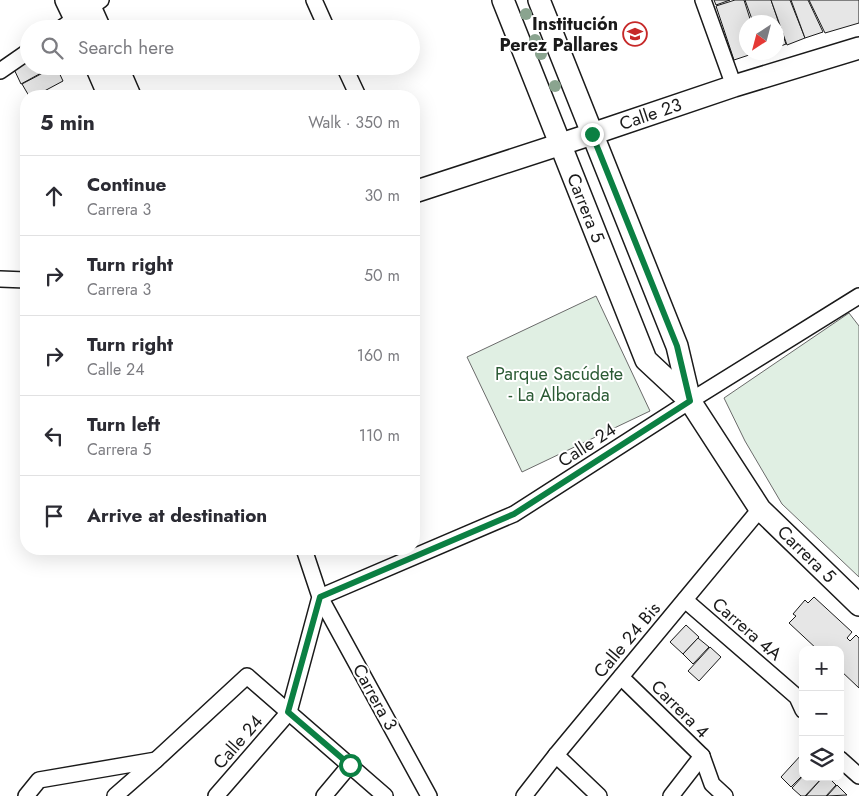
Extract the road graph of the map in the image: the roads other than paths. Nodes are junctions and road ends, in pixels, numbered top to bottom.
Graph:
1 (314, 0) edge
2 (503, 0) edge
3 (539, 0) edge
4 (704, 0) edge
5 (323, 20) edge
6 (859, 48) edge
7 (20, 57) edge
8 (0, 71) edge
9 (100, 75) edge
10 (121, 75) edge
11 (348, 75) edge
12 (734, 86) junction
13 (106, 90) edge
14 (127, 90) edge
15 (355, 90) edge
16 (592, 134) junction
17 (560, 144) junction
18 (420, 190) edge
19 (0, 279) edge
20 (20, 280) edge
21 (859, 296) edge
22 (690, 401) junction
23 (760, 509) junction
24 (420, 554) edge
25 (306, 555) edge
26 (418, 555) edge
27 (320, 597) junction
28 (685, 600) junction
29 (859, 605) edge
30 (621, 677) junction
31 (799, 701) edge
32 (288, 712) junction
33 (556, 755) junction
34 (702, 756) junction
35 (156, 760) junction
36 (844, 763) edge
37 (350, 765) junction
38 (859, 776) edge
39 (26, 796) edge
40 (115, 796) edge
41 (216, 796) edge
42 (324, 796) edge
43 (385, 796) edge
44 (429, 796) edge
45 (524, 796) edge
46 (599, 796) edge
47 (671, 796) edge
48 (724, 796) edge

1 - 5 street
2 - 17 street, Carrera 5
3 - 16 street, Carrera 5
4 - 12 street
6 - 12 street, Calle 23
7 - 8 street
9 - 13 street
10 - 14 street
11 - 15 street
12 - 16 street, Calle 23
16 - 17 street, Calle 23
16 - 22 street, Carrera 5
17 - 18 street, Calle 23
17 - 22 street, Carrera 5
19 - 20 street
21 - 22 street, Calle 24
22 - 23 street, Carrera 5
22 - 24 street, Calle 24
23 - 28 street, Calle 24 Bis
23 - 29 street, Carrera 5
25 - 27 street, Carrera 3
26 - 27 street, Calle 24
27 - 32 street
27 - 44 street, Carrera 3
28 - 30 street, Calle 24 Bis
28 - 31 street, Carrera 4A
30 - 33 street, Calle 24 Bis
30 - 34 street, Carrera 4
32 - 35 street
32 - 37 street
32 - 41 street, Calle 24
33 - 45 street, Calle 24 Bis
33 - 46 street
34 - 47 street
34 - 48 street, Carrera 4
35 - 39 street
35 - 40 street
36 - 38 street
37 - 42 street
37 - 43 street

